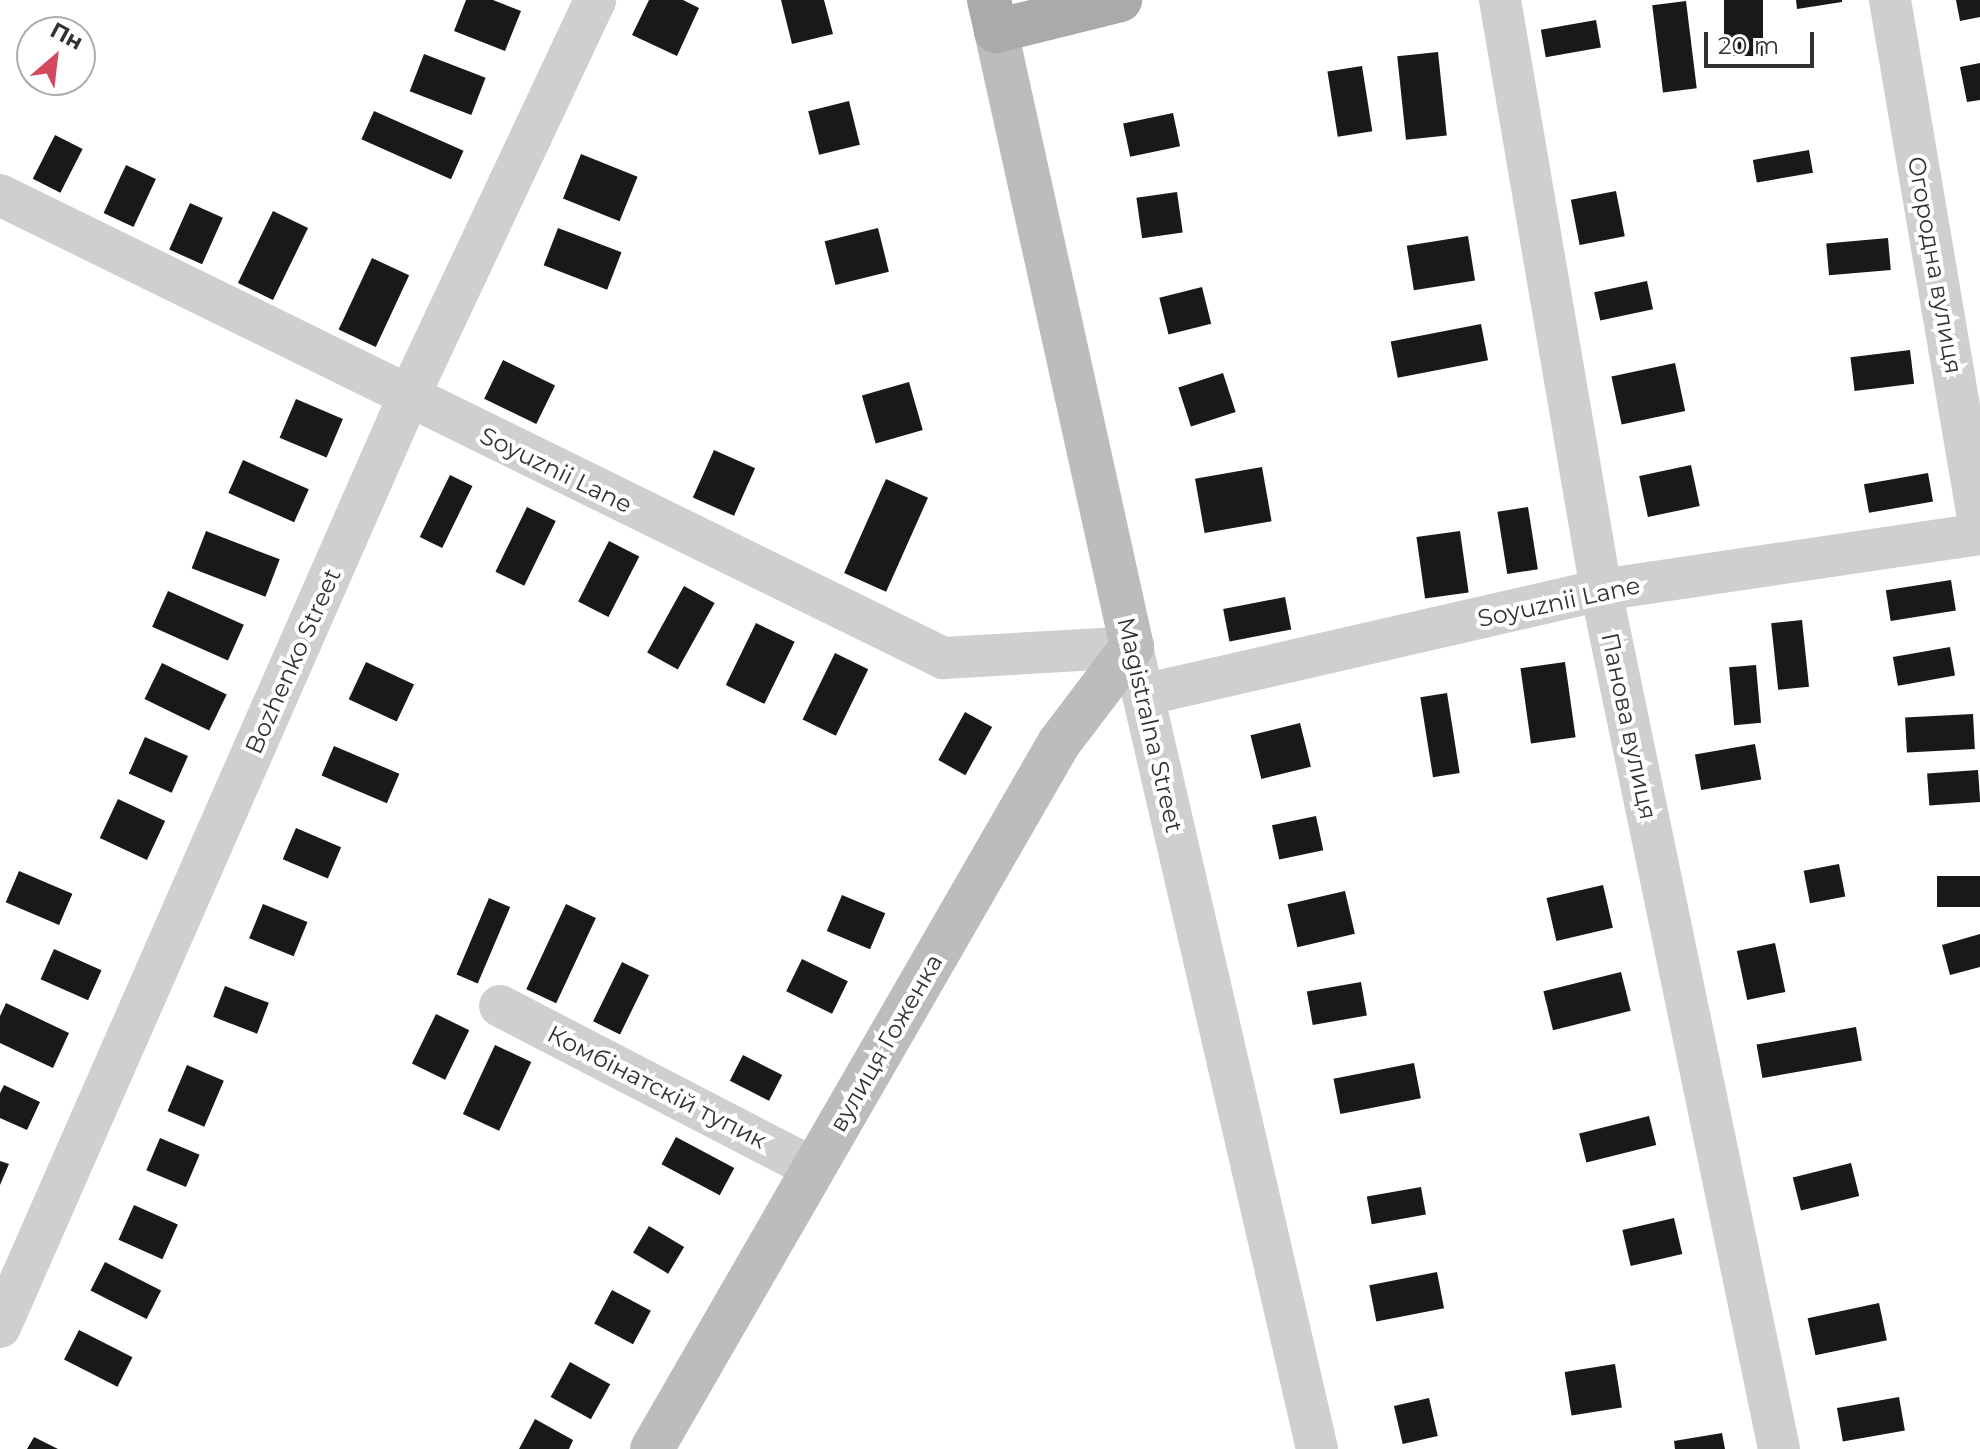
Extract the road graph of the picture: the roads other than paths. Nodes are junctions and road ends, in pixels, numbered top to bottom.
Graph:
1 (595, 0) edge
2 (1120, 0) edge
3 (1500, 0) edge
4 (1890, 0) edge
5 (992, 16) edge
6 (0, 195) edge
7 (408, 398) junction
8 (1980, 532) edge
9 (1601, 590) junction
10 (1132, 647) junction
11 (1143, 695) junction
12 (500, 1006) dead end
13 (814, 1169) junction
14 (0, 1327) edge
15 (652, 1449) edge
16 (1317, 1449) edge
17 (1779, 1449) edge

1 - 7 street, Bozhenko Street
2 - 5 main road
3 - 9 street, Панова вулиця
4 - 8 street, Огородна вулиця
5 - 10 street, Magistralna Street
6 - 7 street, Soyuznii Lane
7 - 10 street, Soyuznii Lane
7 - 14 street, Bozhenko Street
8 - 9 street, Soyuznii Lane
9 - 11 street, Soyuznii Lane
9 - 17 street, Панова вулиця
10 - 11 street, Magistralna Street
10 - 13 street, вулиця Гоженка
11 - 16 street, Magistralna Street
12 - 13 street, Комбінатскій тупик
13 - 15 street, вулиця Гоженка

